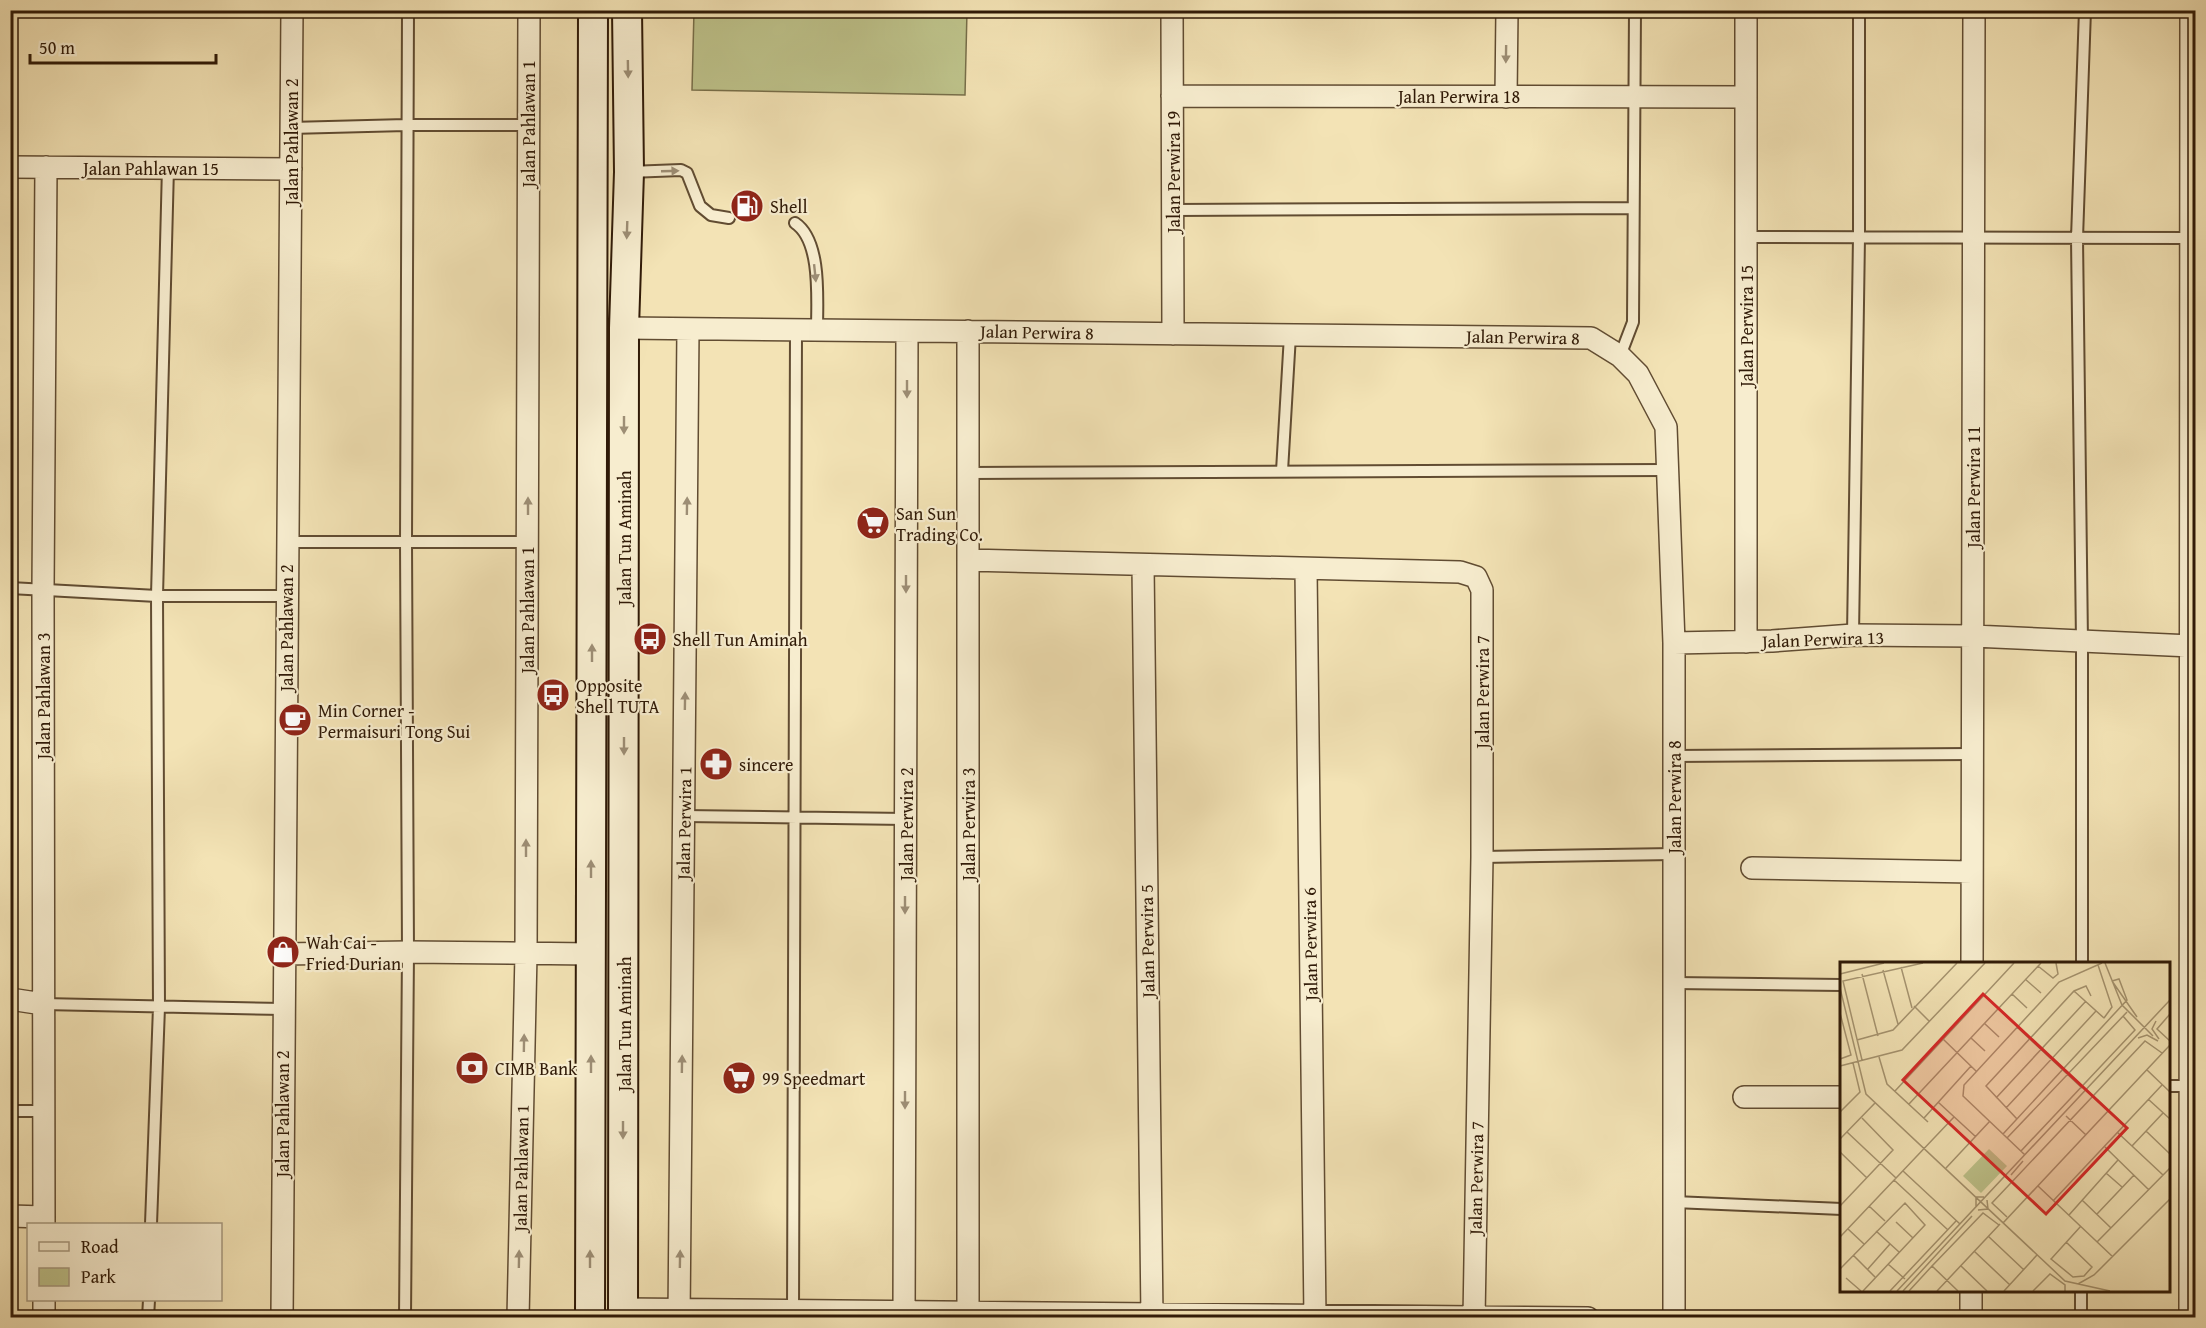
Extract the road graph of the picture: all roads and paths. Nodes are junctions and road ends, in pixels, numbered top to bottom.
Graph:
1 (291, 10) edge
2 (408, 10) edge
3 (529, 10) edge
4 (593, 10) edge
5 (627, 10) edge
6 (1172, 10) edge
7 (1507, 10) edge
8 (1635, 10) edge
9 (1746, 10) edge
10 (1859, 10) edge
11 (1974, 10) edge
12 (2085, 10) edge
13 (2191, 10) edge
14 (1172, 96) junction
15 (1506, 96) junction
16 (1634, 97) junction
17 (1746, 97) junction
18 (406, 125) junction
19 (527, 125) junction
20 (290, 128) junction
21 (10, 167) edge
22 (46, 167) junction
23 (168, 167) junction
24 (291, 169) junction
25 (629, 172) junction
26 (1633, 208) junction
27 (1173, 210) junction
28 (729, 218) dead end
29 (795, 223) dead end
30 (1746, 237) junction
31 (1859, 237) junction
32 (1974, 237) junction
33 (2077, 238) junction
34 (2193, 238) edge
35 (624, 328) junction
36 (688, 329) junction
37 (796, 330) junction
38 (817, 330) junction
39 (907, 331) junction
40 (968, 331) junction
41 (1173, 333) junction
42 (1290, 335) junction
43 (1620, 356) junction
44 (1668, 470) junction
45 (1282, 471) junction
46 (968, 473) junction
47 (287, 542) junction
48 (406, 542) junction
49 (528, 542) junction
50 (968, 560) junction
51 (1143, 565) junction
52 (1306, 570) junction
53 (10, 588) edge
54 (43, 590) junction
55 (157, 596) junction
56 (286, 596) junction
57 (1853, 636) junction
58 (1972, 636) junction
59 (1746, 642) junction
60 (2082, 642) junction
61 (1674, 643) junction
62 (2193, 646) edge
63 (1972, 754) junction
64 (1674, 756) junction
65 (684, 816) junction
66 (794, 818) junction
67 (906, 819) junction
68 (1674, 854) junction
69 (1482, 857) junction
70 (1752, 868) dead end
71 (1972, 872) junction
72 (408, 952) junction
73 (284, 954) junction
74 (526, 954) junction
75 (591, 954) junction
76 (1972, 962) edge
77 (2082, 962) edge
78 (1674, 983) junction
79 (1840, 985) edge
80 (10, 999) edge
81 (43, 1004) junction
82 (159, 1007) junction
83 (283, 1010) junction
84 (2170, 1086) edge
85 (2193, 1086) edge
86 (1744, 1097) dead end
87 (1840, 1097) edge
88 (10, 1111) edge
89 (43, 1111) junction
90 (1674, 1202) junction
91 (1840, 1209) edge
92 (10, 1216) edge
93 (44, 1221) edge
94 (151, 1223) edge
95 (1971, 1292) edge
96 (2081, 1292) edge
97 (44, 1301) edge
98 (149, 1301) edge
99 (623, 1313) edge
100 (679, 1313) edge
101 (793, 1314) edge
102 (904, 1314) edge
103 (968, 1315) edge
104 (1152, 1316) edge
105 (1315, 1316) edge
106 (44, 1317) edge
107 (148, 1317) edge
108 (282, 1317) edge
109 (405, 1317) edge
110 (518, 1317) edge
111 (590, 1317) edge
112 (1474, 1317) edge
113 (1588, 1317) edge
114 (1674, 1317) edge
115 (1971, 1317) edge
116 (2081, 1317) edge
117 (2190, 1317) edge

1 - 20 street, Jalan Pahlawan 2
2 - 18 lane
3 - 19 street, Jalan Pahlawan 1
75 -> 4 main road, Jalan Tun Aminah
5 -> 25 main road, Jalan Tun Aminah
6 - 14 street, Jalan Perwira 19
7 -> 15 street
8 - 16 lane
9 - 17 street, Jalan Perwira 15
10 - 31 lane
11 - 32 street, Jalan Perwira 11
12 - 33 lane
13 - 34 street
14 - 15 street, Jalan Perwira 18
14 - 27 street, Jalan Perwira 19
15 - 16 street, Jalan Perwira 18
16 - 17 street, Jalan Perwira 18
16 - 26 lane
17 - 30 street, Jalan Perwira 15
18 - 19 lane
18 - 20 lane
18 - 48 lane
49 -> 19 street, Jalan Pahlawan 1
20 - 24 street, Jalan Pahlawan 2
21 - 22 street, Jalan Pahlawan 15
22 - 23 street, Jalan Pahlawan 15
22 - 54 street, Jalan Pahlawan 3
23 - 24 street, Jalan Pahlawan 15
23 - 55 lane
24 - 47 street, Jalan Pahlawan 2
25 -> 28 lane
25 -> 35 main road, Jalan Tun Aminah
26 - 27 lane
26 - 43 lane
27 - 41 street, Jalan Perwira 19
29 -> 38 lane
30 - 31 lane
30 - 59 street, Jalan Perwira 15
31 - 32 lane
31 - 57 lane
32 - 33 lane
32 - 58 street, Jalan Perwira 11
33 - 34 lane
33 - 60 lane
34 - 62 street
35 - 36 street, Jalan Perwira 8
35 -> 99 main road, Jalan Tun Aminah
36 - 37 street, Jalan Perwira 8
65 -> 36 street, Jalan Perwira 1
37 - 38 street, Jalan Perwira 8
37 - 66 lane
38 - 39 street, Jalan Perwira 8
39 - 40 street, Jalan Perwira 8
39 -> 67 street, Jalan Perwira 2
40 - 41 street, Jalan Perwira 8
40 - 46 street, Jalan Perwira 3
41 - 42 street, Jalan Perwira 8
42 - 43 street, Jalan Perwira 8
42 - 45 lane
43 - 44 street, Jalan Perwira 8
44 - 45 lane
44 - 61 street, Jalan Perwira 8
45 - 46 lane
46 - 50 street, Jalan Perwira 3
47 - 48 lane
47 - 56 street, Jalan Pahlawan 2
48 - 49 lane
48 - 72 lane
74 -> 49 street, Jalan Pahlawan 1
50 - 51 street, Jalan Perwira 7
50 - 103 street, Jalan Perwira 3
51 - 52 street, Jalan Perwira 7
51 - 104 street, Jalan Perwira 5
52 - 69 street, Jalan Perwira 7
52 - 105 street, Jalan Perwira 6
53 - 54 lane
54 - 55 lane
54 - 81 street, Jalan Pahlawan 3
55 - 56 lane
55 - 82 lane
56 - 73 street, Jalan Pahlawan 2
57 - 58 street, Jalan Perwira 13
57 - 59 street, Jalan Perwira 13
58 - 60 street, Jalan Perwira 13
58 - 63 street, Jalan Perwira 11
59 - 61 street, Jalan Perwira 13
60 - 62 street, Jalan Perwira 13
60 - 77 lane
61 - 64 street, Jalan Perwira 8
62 - 85 street
63 - 64 lane
63 - 71 street, Jalan Perwira 11
64 - 68 street, Jalan Perwira 8
65 - 66 lane
100 -> 65 street, Jalan Perwira 1
66 - 67 lane
66 - 101 lane
67 -> 102 street, Jalan Perwira 2
68 - 69 lane
68 - 78 street, Jalan Perwira 8
69 - 112 street, Jalan Perwira 7
70 - 71 street
71 - 76 street, Jalan Perwira 11
72 - 73 street
72 - 74 street
72 - 109 lane
73 - 83 street, Jalan Pahlawan 2
74 - 75 street
110 -> 74 street, Jalan Pahlawan 1
111 -> 75 main road, Jalan Tun Aminah
78 - 79 lane
78 - 90 street, Jalan Perwira 8
80 - 81 street
81 - 82 lane
81 - 89 street, Jalan Pahlawan 3
82 - 83 lane
82 - 94 lane
83 - 108 street, Jalan Pahlawan 2
84 - 85 lane
85 - 117 street
86 - 87 street
88 - 89 lane
89 - 93 street, Jalan Pahlawan 3
90 - 91 lane
90 - 114 street, Jalan Perwira 8
92 - 93 street
95 - 115 street
96 - 116 lane
97 - 106 street
98 - 107 lane
99 - 100 street
100 - 101 street
101 - 102 street
102 - 103 street
103 - 104 street
104 - 105 street
105 - 112 street
112 - 113 street

